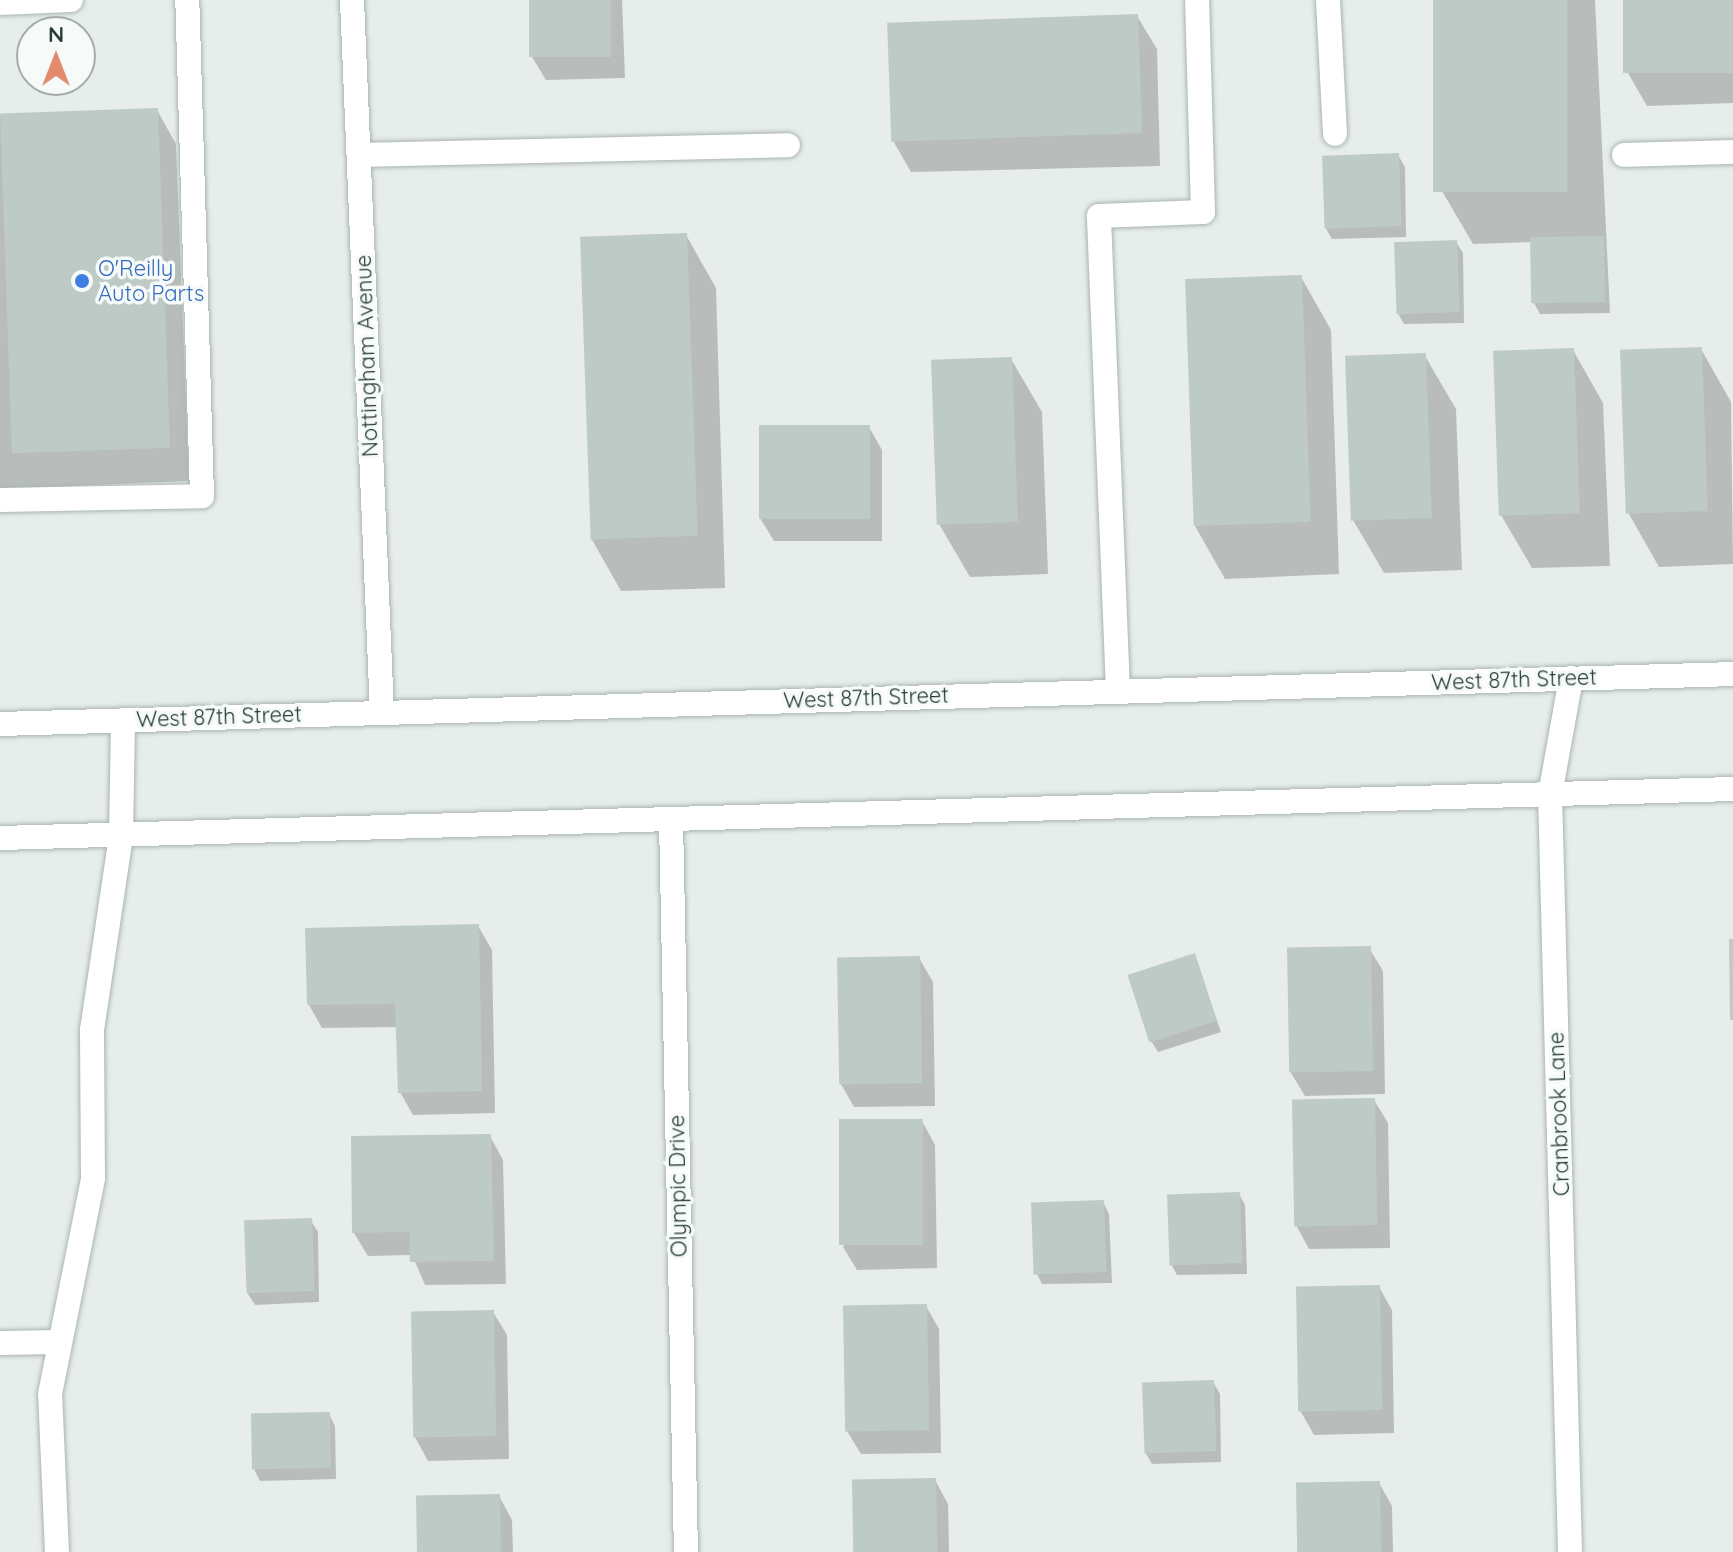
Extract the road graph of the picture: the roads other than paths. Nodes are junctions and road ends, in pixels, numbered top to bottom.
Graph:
1 (71, 0) edge
2 (187, 0) edge
3 (352, 0) edge
4 (1197, 0) edge
5 (1328, 0) edge
6 (0, 3) edge
7 (1335, 134) dead end
8 (788, 145) dead end
9 (1733, 152) edge
10 (359, 155) junction
11 (1624, 155) dead end
12 (0, 500) edge
13 (1733, 674) edge
14 (1571, 678) junction
15 (1118, 691) junction
16 (382, 712) junction
17 (123, 720) junction
18 (0, 724) edge
19 (1733, 789) edge
20 (1550, 795) junction
21 (671, 820) junction
22 (121, 836) junction
23 (0, 838) edge
24 (59, 1342) junction
25 (0, 1343) edge
26 (57, 1552) edge
27 (686, 1552) edge
28 (1570, 1552) edge

1 - 6 main road
2 - 12 main road
3 - 10 main road, Nottingham Avenue
4 - 15 main road
5 - 7 main road
8 - 10 main road
9 - 11 main road
10 - 16 main road, Nottingham Avenue
13 - 14 main road, West 87th Street
14 - 15 main road, West 87th Street
14 - 20 main road, Cranbrook Lane
15 - 16 main road, West 87th Street
16 - 17 main road, West 87th Street
17 - 18 main road, West 87th Street
17 - 22 main road
19 - 20 main road
20 - 21 main road
20 - 28 main road, Cranbrook Lane
21 - 22 main road
21 - 27 main road, Olympic Drive
22 - 23 main road
22 - 24 main road
24 - 25 main road
24 - 26 main road

